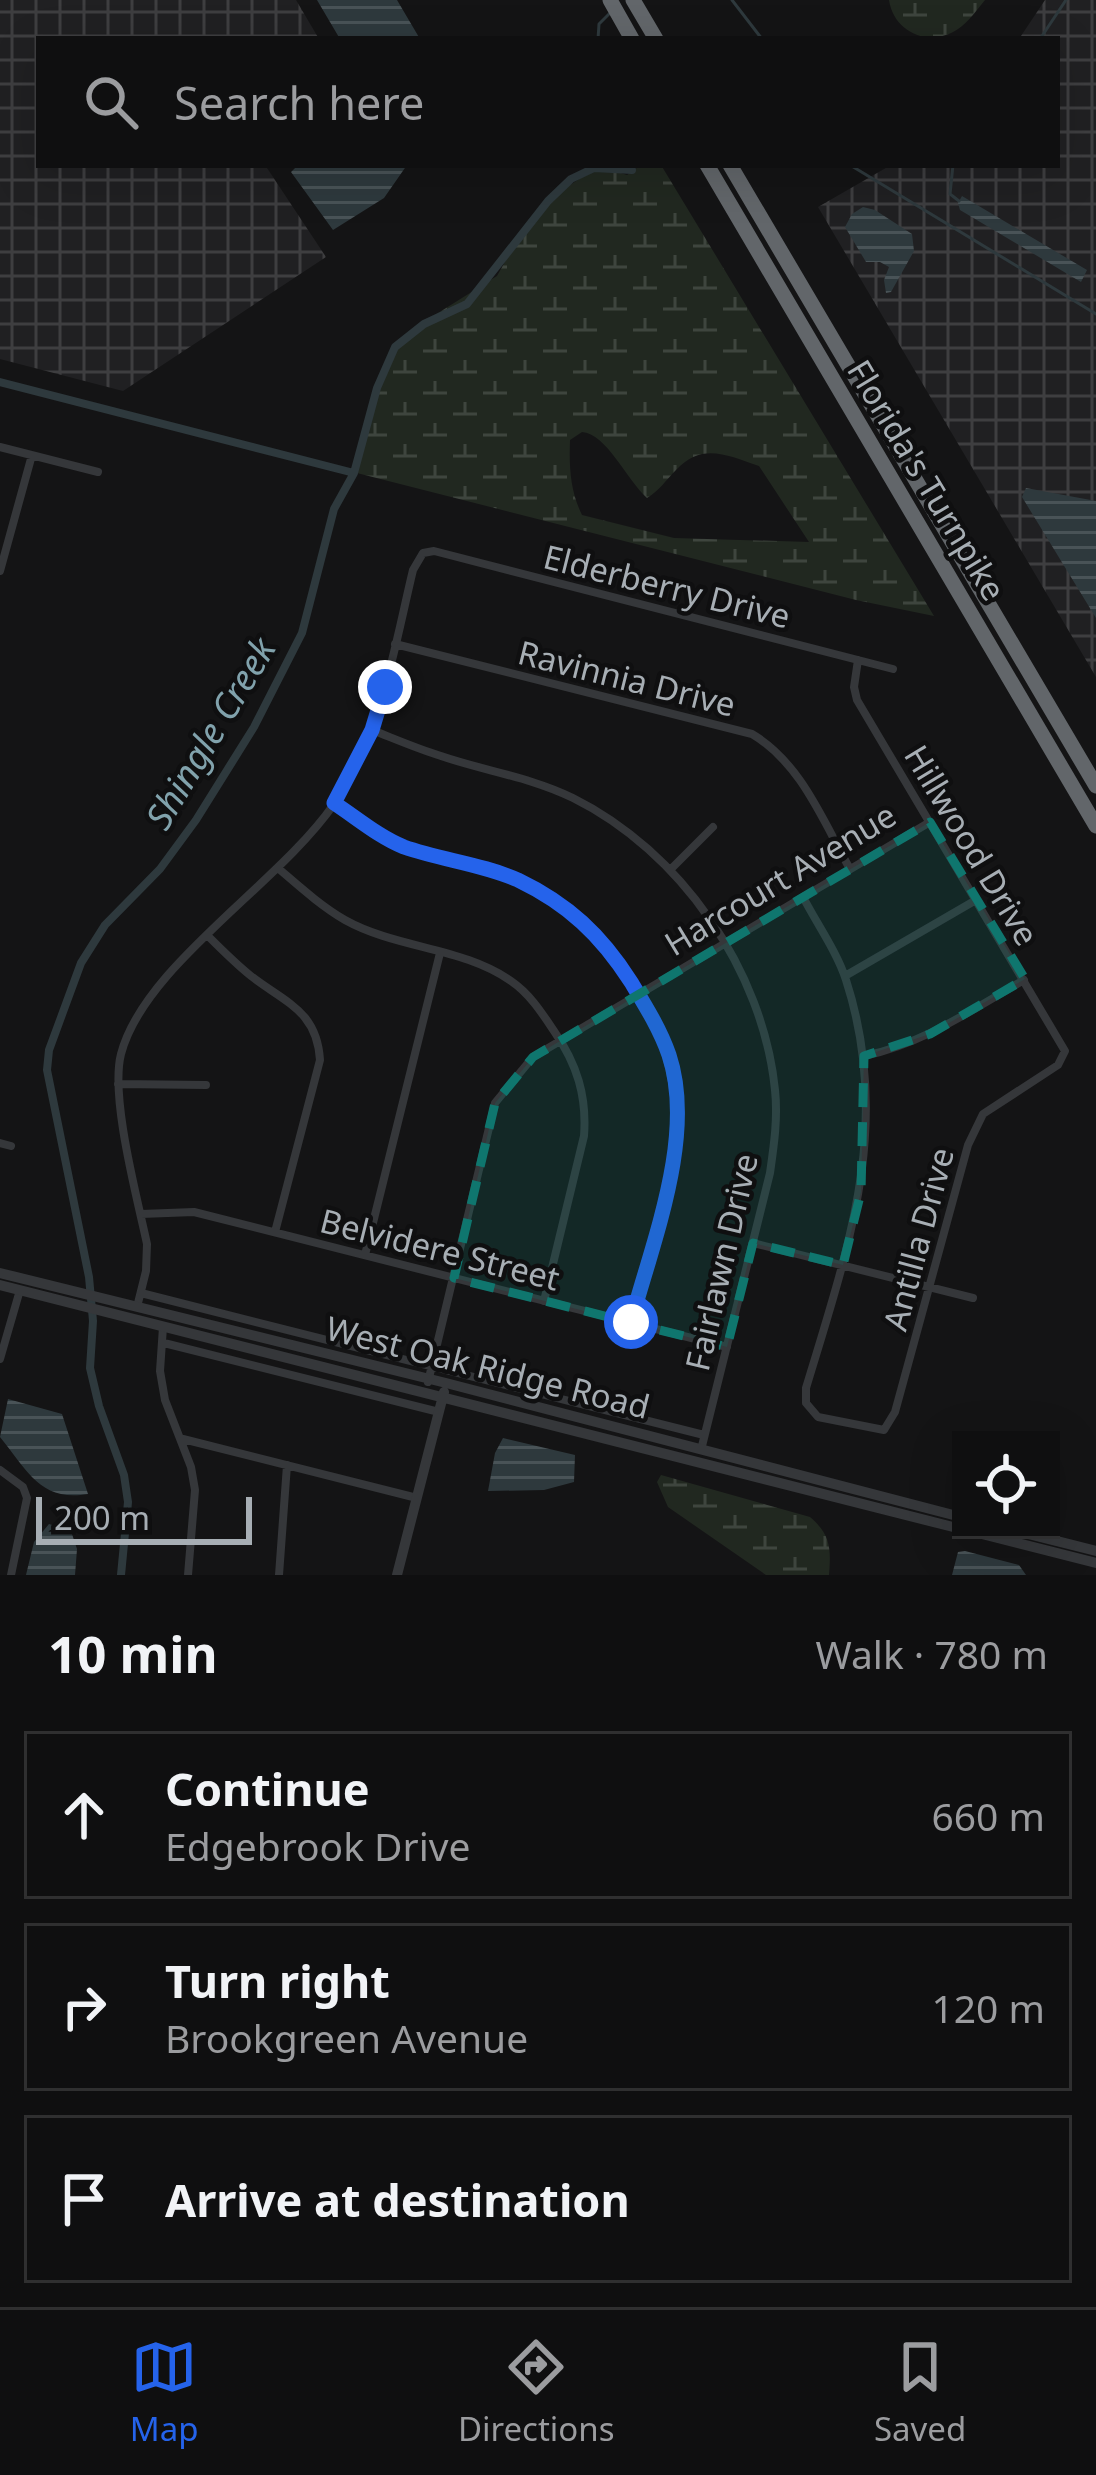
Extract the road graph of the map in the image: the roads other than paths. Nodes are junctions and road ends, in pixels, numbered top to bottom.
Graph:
1 (610, 0) edge
2 (633, 0) edge
3 (630, 36) edge
4 (654, 36) edge
5 (708, 168) edge
6 (732, 168) edge
7 (0, 447) edge
8 (32, 454) junction
9 (98, 472) dead end
10 (1, 566) edge
11 (395, 644) junction
12 (858, 660) junction
13 (892, 669) dead end
14 (372, 730) junction
15 (1096, 785) edge
16 (334, 803) junction
17 (930, 822) junction
18 (1096, 826) edge
19 (712, 827) dead end
20 (279, 868) junction
21 (671, 869) junction
22 (850, 869) junction
23 (803, 897) junction
24 (976, 900) junction
25 (208, 937) junction
26 (725, 946) junction
27 (440, 953) junction
28 (845, 976) junction
29 (1024, 979) junction
30 (638, 993) junction
31 (562, 1042) junction
32 (1065, 1051) joint
33 (864, 1056) junction
34 (118, 1084) junction
35 (206, 1085) dead end
36 (0, 1143) edge
37 (11, 1145) dead end
38 (141, 1214) junction
39 (275, 1232) junction
40 (753, 1244) junction
41 (365, 1255) junction
42 (843, 1265) junction
43 (0, 1273) edge
44 (454, 1278) junction
45 (0, 1285) edge
46 (930, 1287) junction
47 (20, 1290) junction
48 (140, 1293) junction
49 (973, 1298) dead end
50 (77, 1301) junction
51 (544, 1301) junction
52 (136, 1307) junction
53 (119, 1310) junction
54 (631, 1322) junction
55 (163, 1327) junction
56 (263, 1338) junction
57 (164, 1342) junction
58 (727, 1347) junction
59 (0, 1359) edge
60 (430, 1372) junction
61 (446, 1383) junction
62 (425, 1394) junction
63 (442, 1398) junction
64 (439, 1412) junction
65 (704, 1435) junction
66 (181, 1438) junction
67 (611, 1440) junction
68 (701, 1450) junction
69 (286, 1465) junction
70 (0, 1469) edge
71 (417, 1498) junction
72 (952, 1517) edge
73 (939, 1518) junction
74 (952, 1524) edge
75 (1003, 1539) edge
76 (1049, 1539) edge
77 (1096, 1551) edge
78 (1096, 1563) edge
79 (10, 1575) edge
80 (188, 1575) edge
81 (278, 1575) edge
82 (398, 1575) edge

1 - 3 highway
2 - 4 highway
5 - 18 highway, Florida's Turnpike
6 - 15 highway, Florida's Turnpike
7 - 8 street
8 - 9 street
8 - 10 street
11 - 12 street, Elderberry Drive
11 - 14 street
11 - 22 street, Ravinnia Drive
12 - 13 street, Elderberry Drive
12 - 17 street, Hillwood Drive
14 - 16 street
14 - 21 street, Fairlawn Drive
16 - 20 street
16 - 30 street
17 - 22 street, Harcourt Avenue
17 - 24 street, Hillwood Drive
19 - 21 street
20 - 25 street
20 - 27 street
21 - 26 street, Fairlawn Drive
22 - 23 street, Harcourt Avenue
23 - 26 street, Harcourt Avenue
23 - 28 street
24 - 28 street
24 - 29 street, Hillwood Drive
25 - 34 street
25 - 39 street
26 - 30 street, Harcourt Avenue
26 - 40 street, Fairlawn Drive
27 - 31 street
27 - 41 street
28 - 33 street
29 - 32 street, Hillwood Drive
29 - 33 street
30 - 31 street, Harcourt Avenue
30 - 54 street
31 - 44 street, Harcourt Avenue
31 - 51 street
32 - 46 street, Antilla Drive
33 - 42 street
34 - 35 street
34 - 38 street
36 - 37 street
38 - 39 street, Belvidere Street
38 - 48 street
39 - 41 street, Belvidere Street
40 - 42 street
40 - 58 street, Fairlawn Drive
41 - 44 street, Belvidere Street
42 - 46 street
42 - 46 street, Antilla Drive
43 - 50 street, West Oak Ridge Road
44 - 51 street, Belvidere Street
44 - 60 street, Harcourt Avenue
45 - 47 street, West Oak Ridge Road
46 - 49 street
47 - 50 street, West Oak Ridge Road
47 - 59 street
48 - 52 street
48 - 60 street
50 - 52 street
50 - 53 street, West Oak Ridge Road
50 - 53 street, West Oak Ridge Road
51 - 54 street, Belvidere Street
52 - 53 street, West Oak Ridge Road
52 - 56 street, West Oak Ridge Road
53 - 55 street, West Oak Ridge Road
54 - 58 street, Belvidere Street
55 - 56 street
55 - 57 street
55 - 62 street, West Oak Ridge Road
56 - 60 street, West Oak Ridge Road
57 - 64 street
57 - 66 street
58 - 65 street, Fairlawn Drive
60 - 61 street, West Oak Ridge Road
60 - 62 street, Harcourt Avenue
60 - 65 street
61 - 63 street
61 - 68 street, West Oak Ridge Road
62 - 63 street, West Oak Ridge Road
63 - 64 street
63 - 67 street, West Oak Ridge Road
64 - 71 street
65 - 68 street, Fairlawn Drive
66 - 69 street
66 - 80 street
67 - 68 street
67 - 73 street, West Oak Ridge Road
68 - 73 street, West Oak Ridge Road
69 - 71 street
69 - 81 street
70 - 79 street
71 - 82 street
72 - 73 street, West Oak Ridge Road
73 - 74 street, West Oak Ridge Road
75 - 78 street, West Oak Ridge Road
76 - 77 street

